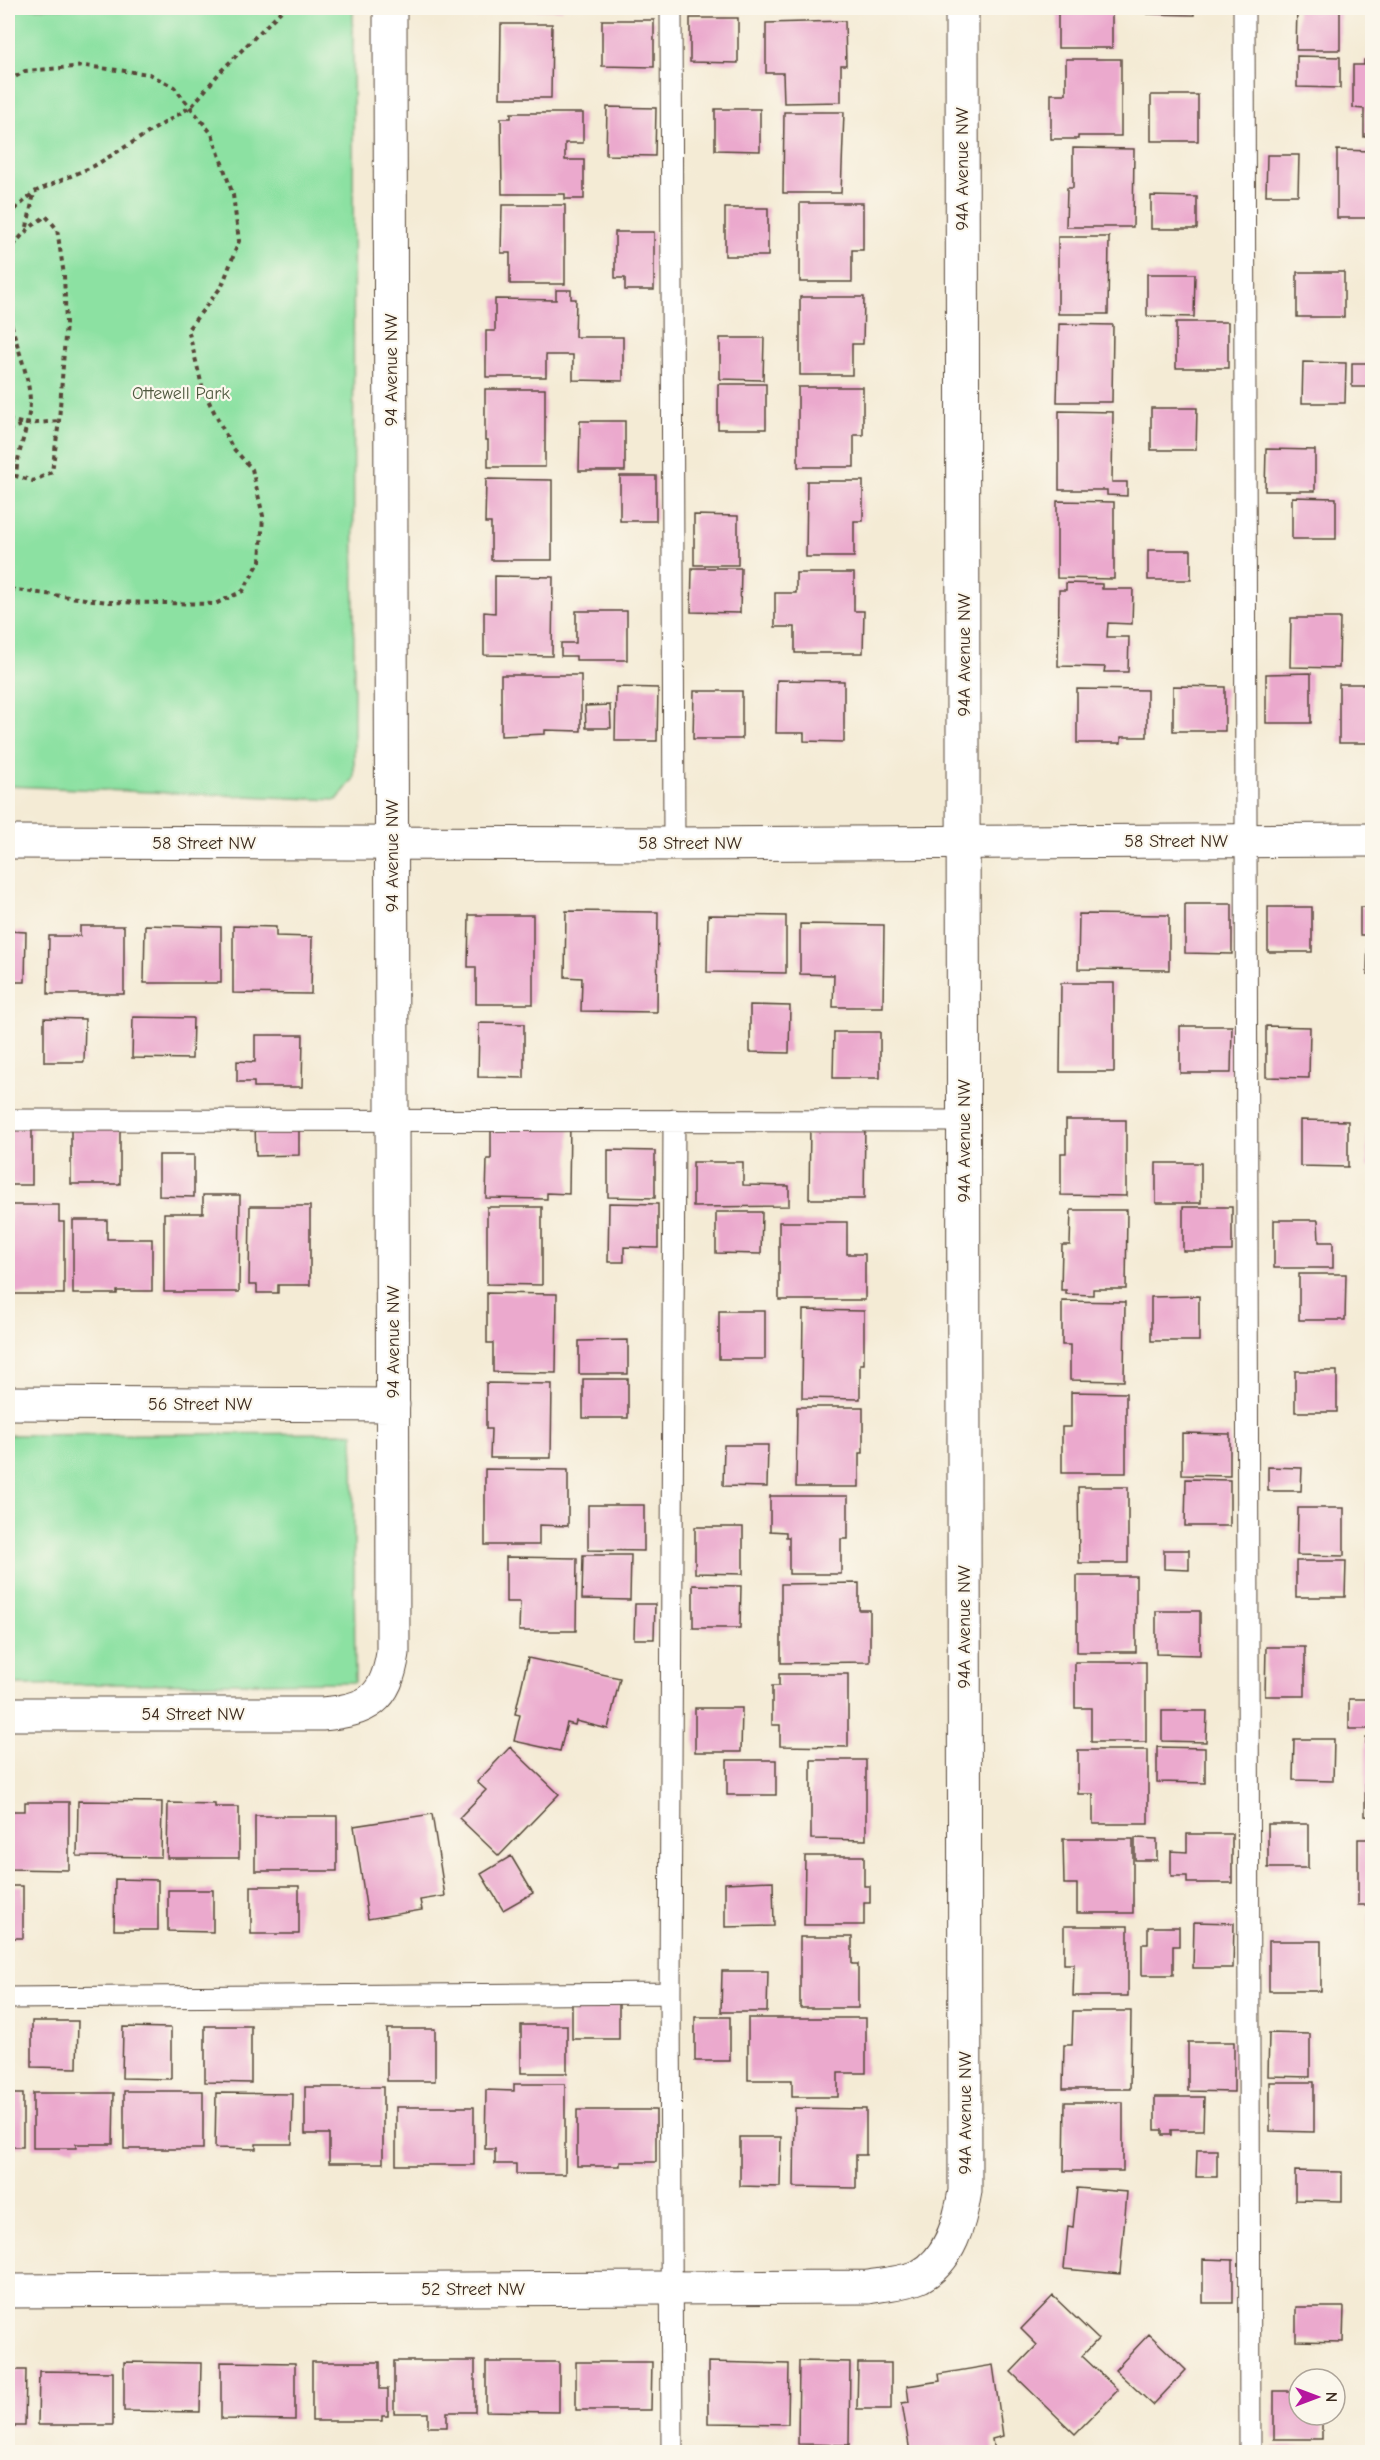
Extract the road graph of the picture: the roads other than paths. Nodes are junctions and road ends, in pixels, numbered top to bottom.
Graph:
1 (390, 8) edge
2 (671, 8) edge
3 (962, 8) edge
4 (1244, 8) edge
5 (1246, 840) junction
6 (1372, 840) edge
7 (8, 842) edge
8 (964, 842) junction
9 (392, 843) junction
10 (674, 844) junction
11 (392, 1119) junction
12 (8, 1120) edge
13 (674, 1120) junction
14 (964, 1121) junction
15 (8, 1403) edge
16 (393, 1405) junction
17 (375, 1700) joint
18 (8, 1714) edge
19 (670, 1993) junction
20 (8, 1998) edge
21 (934, 2266) joint
22 (672, 2289) junction
23 (8, 2291) edge
24 (672, 2452) edge
25 (1250, 2452) edge

1 - 9 street, 94 Avenue NW
2 - 10 lane
3 - 8 street, 94A Avenue NW
4 - 5 lane
5 - 6 street, 58 Street NW
5 - 8 street, 58 Street NW
5 - 25 lane
7 - 9 street, 58 Street NW
8 - 10 street, 58 Street NW
8 - 14 street, 94A Avenue NW
9 - 10 street, 58 Street NW
9 - 11 street, 94 Avenue NW
11 - 12 lane
11 - 13 lane
11 - 16 street, 94 Avenue NW
13 - 14 lane
13 - 19 lane
14 - 21 street, 94A Avenue NW
15 - 16 street, 56 Street NW
16 - 17 street, 94 Avenue NW
17 - 18 street, 54 Street NW
19 - 20 lane
19 - 22 lane
21 - 22 street, 52 Street NW
22 - 23 street, 52 Street NW
22 - 24 lane

